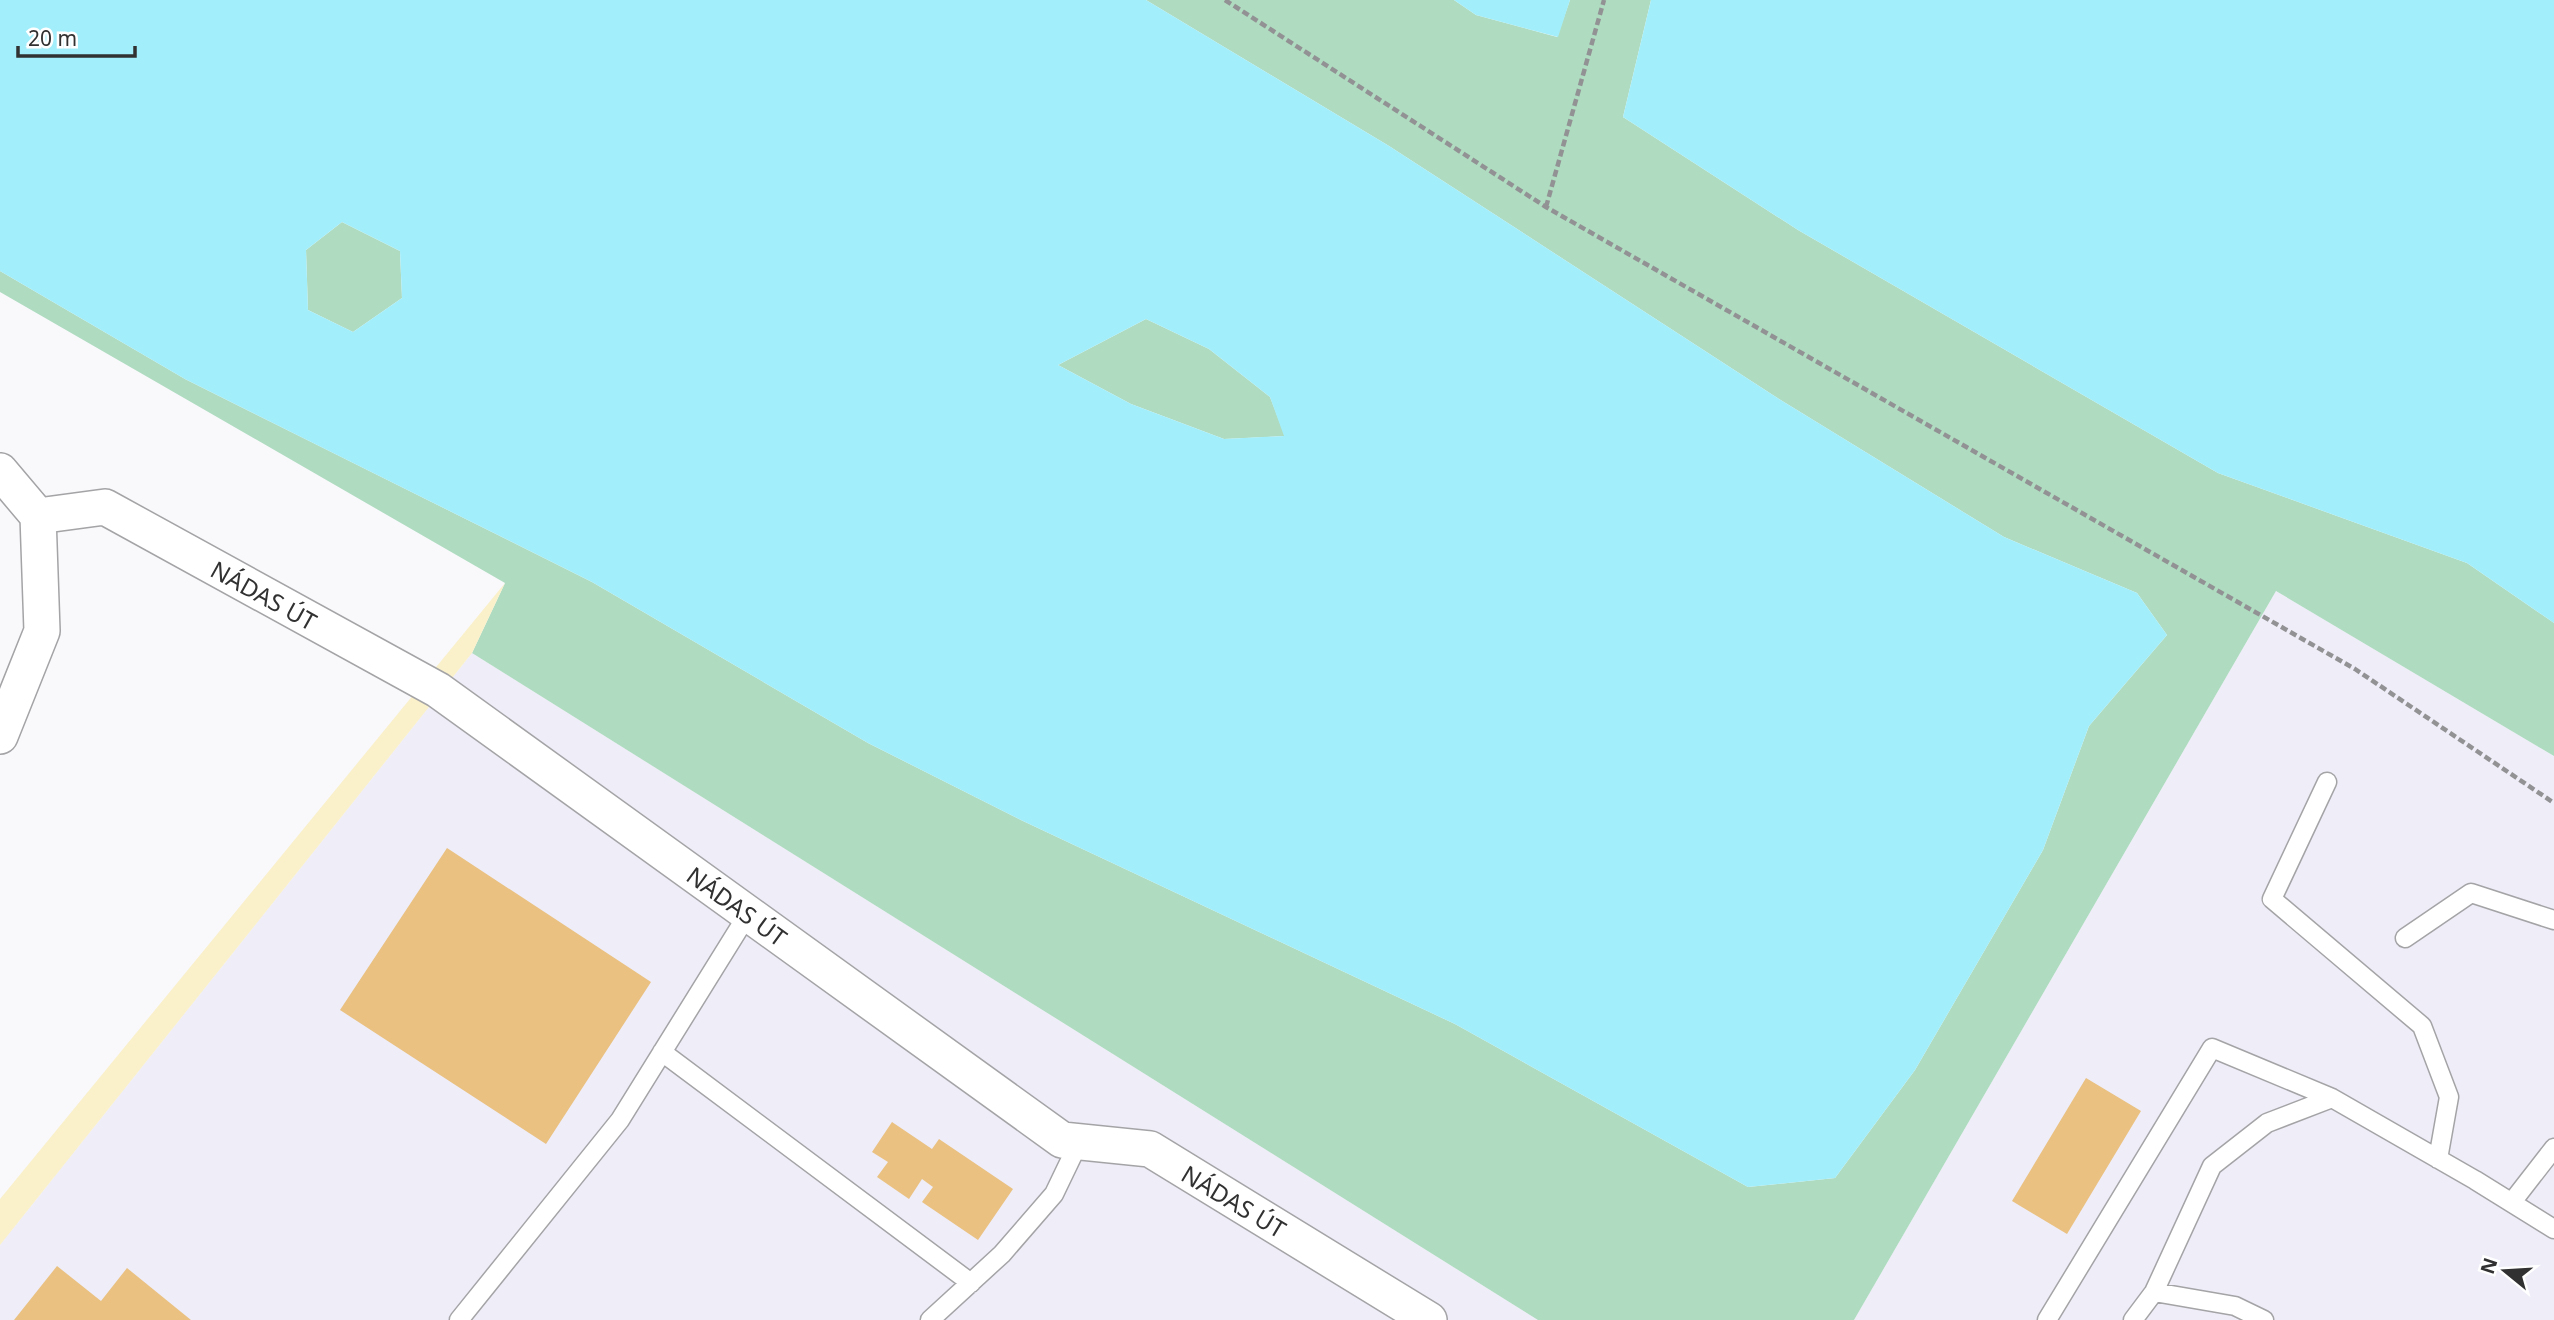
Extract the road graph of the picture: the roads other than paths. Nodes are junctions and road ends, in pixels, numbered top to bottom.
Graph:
1 (0, 471) edge
2 (38, 516) junction
3 (0, 736) edge
4 (2328, 782) dead end
5 (748, 914) junction
6 (2554, 920) edge
7 (2405, 938) dead end
8 (662, 1052) junction
9 (2332, 1098) junction
10 (1079, 1142) junction
11 (2554, 1148) edge
12 (2438, 1159) junction
13 (2512, 1202) junction
14 (2554, 1229) edge
15 (971, 1283) junction
16 (2154, 1292) junction
17 (459, 1320) edge
18 (930, 1320) edge
19 (1429, 1320) edge
20 (2047, 1320) edge
21 (2133, 1320) edge
22 (2264, 1320) edge

1 - 2 street
2 - 3 street
2 - 5 street, NÁDAS ÚT
4 - 12 lane
5 - 8 lane
5 - 10 street, NÁDAS ÚT
6 - 7 lane
8 - 15 lane
8 - 17 lane
9 - 12 lane
9 - 16 lane
9 - 20 lane
10 - 15 lane
10 - 19 street, NÁDAS ÚT
11 - 13 lane
12 - 13 lane
13 - 14 lane
15 - 18 lane
16 - 21 lane
16 - 22 lane

